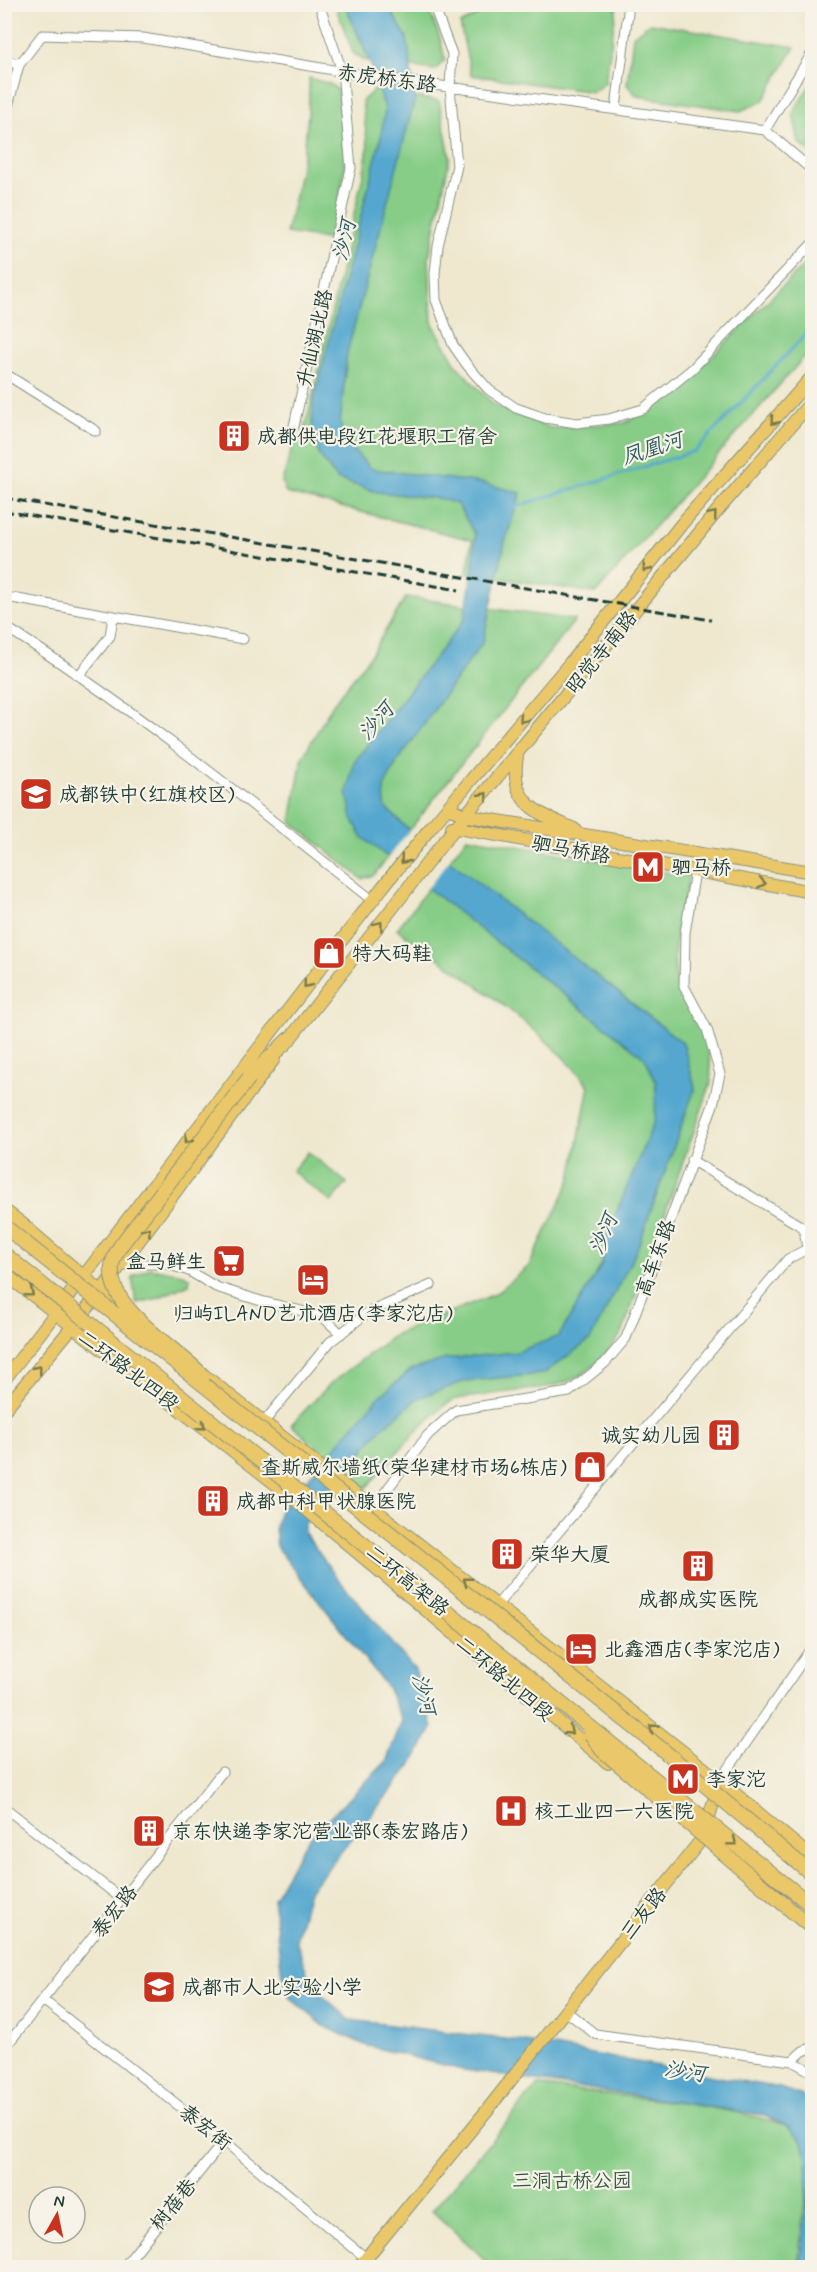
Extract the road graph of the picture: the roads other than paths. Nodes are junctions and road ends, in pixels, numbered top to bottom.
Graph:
1 (319, 4) edge
2 (434, 4) edge
3 (629, 4) edge
4 (813, 53) edge
5 (4, 59) edge
6 (20, 65) junction
7 (342, 71) junction
8 (450, 87) junction
9 (616, 108) junction
10 (4, 121) edge
11 (765, 130) junction
12 (813, 170) edge
13 (813, 244) edge
14 (4, 373) edge
15 (813, 377) edge
16 (813, 401) edge
17 (294, 426) dead end
18 (96, 430) dead end
19 (12, 598) dead end
20 (113, 616) junction
21 (4, 626) edge
22 (243, 639) dead end
23 (80, 674) junction
24 (517, 755) junction
25 (448, 808) junction
26 (468, 816) junction
27 (436, 822) junction
28 (457, 828) junction
29 (592, 837) junction
30 (695, 871) junction
31 (813, 872) edge
32 (813, 892) edge
33 (372, 900) junction
34 (290, 1039) junction
35 (692, 1160) junction
36 (4, 1209) edge
37 (4, 1226) edge
38 (27, 1229) joint
39 (810, 1252) edge
40 (4, 1254) edge
41 (123, 1264) junction
42 (4, 1273) edge
43 (84, 1280) junction
44 (431, 1285) dead end
45 (100, 1293) junction
46 (56, 1314) junction
47 (72, 1327) junction
48 (341, 1334) junction
49 (4, 1380) edge
50 (4, 1410) edge
51 (238, 1412) junction
52 (264, 1422) junction
53 (374, 1507) junction
54 (497, 1605) junction
55 (813, 1647) edge
56 (583, 1722) junction
57 (664, 1751) junction
58 (222, 1772) dead end
59 (720, 1781) junction
60 (4, 1807) edge
61 (701, 1840) junction
62 (813, 1858) edge
63 (813, 1867) edge
64 (813, 1874) edge
65 (123, 1900) junction
66 (813, 1906) edge
67 (813, 1930) edge
68 (43, 2000) junction
69 (566, 2011) junction
70 (813, 2048) edge
71 (4, 2049) edge
72 (792, 2061) junction
73 (813, 2072) edge
74 (224, 2141) junction
75 (368, 2256) junction
76 (123, 2268) edge
77 (358, 2268) edge
78 (378, 2268) edge

1 - 7 street, 升仙湖北路
2 - 8 street
3 - 9 street
4 - 11 street
5 - 6 street
6 - 7 street, 赤虎桥东路
6 - 10 street, 赤虎桥东路
7 - 8 street, 赤虎桥东路
7 - 17 street, 升仙湖北路
8 - 9 street, 赤虎桥东路
8 - 13 street
9 - 11 street, 赤虎桥东路
11 - 12 street
14 - 18 street
15 -> 25 main road, 昭觉寺南路
24 -> 16 main road, 昭觉寺南路
19 - 20 street
20 - 22 street
20 - 23 street
21 - 23 street
23 - 33 street
26 -> 24 main road, 昭觉寺南路
24 - 29 main road
25 - 26 main road, 驷马桥路
25 - 27 main road, 昭觉寺南路
26 - 28 main road, 昭觉寺南路
26 - 29 main road, 驷马桥路
27 - 28 main road, 驷马桥路
27 -> 33 main road, 昭觉寺南路, bridge
28 - 30 main road, 驷马桥路
34 -> 28 main road, 昭觉寺南路, bridge
29 - 31 main road, 驷马桥路
30 -> 32 main road, 驷马桥路
30 - 35 street, 高车东路
33 -> 43 main road, 昭觉寺南路
41 -> 34 main road, 昭觉寺南路
34 - 51 highway, bridge
35 - 39 street
35 - 53 street, 高车东路
36 - 38 highway
37 - 51 highway, 二环高架路, bridge
38 - 43 main road, 二环路北四段
39 - 54 street
40 - 56 highway, 二环高架路, bridge
41 - 45 main road, 昭觉寺南路
41 - 48 street
42 -> 46 main road, 二环路北四段
43 - 45 main road, 二环路北四段
43 - 46 main road, 昭觉寺南路
44 - 48 street
45 - 47 main road, 昭觉寺南路
45 - 52 main road, 二环路北四段
46 - 47 main road, 二环路北四段
46 - 49 main road, 昭觉寺南路
50 -> 47 main road, 昭觉寺南路
47 -> 61 main road, 二环路北四段
48 - 52 street
51 - 57 highway, 二环高架路, bridge
52 - 53 main road, 二环路北四段
54 -> 53 main road, 二环路北四段
59 -> 54 main road, 二环路北四段
55 - 59 street
56 -> 66 highway, 二环高架路, bridge
56 - 67 highway, bridge
57 - 63 highway, bridge
57 - 64 highway, 二环高架路, bridge
58 - 65 street, 泰宏路
59 - 61 main road, 三友路
59 - 62 main road, 二环路北四段
60 - 65 street
61 - 67 main road, 二环路北四段
61 - 69 main road, 三友路
65 - 68 street, 泰宏路
68 - 71 street, 泰宏路
68 - 74 street, 泰宏街
69 - 72 street
69 - 75 main road, 三友路
70 - 72 street
72 - 73 street
74 - 75 street, 泰宏街
74 - 76 street, 树蓓巷
75 - 77 main road
75 - 78 street, 泰宏街

